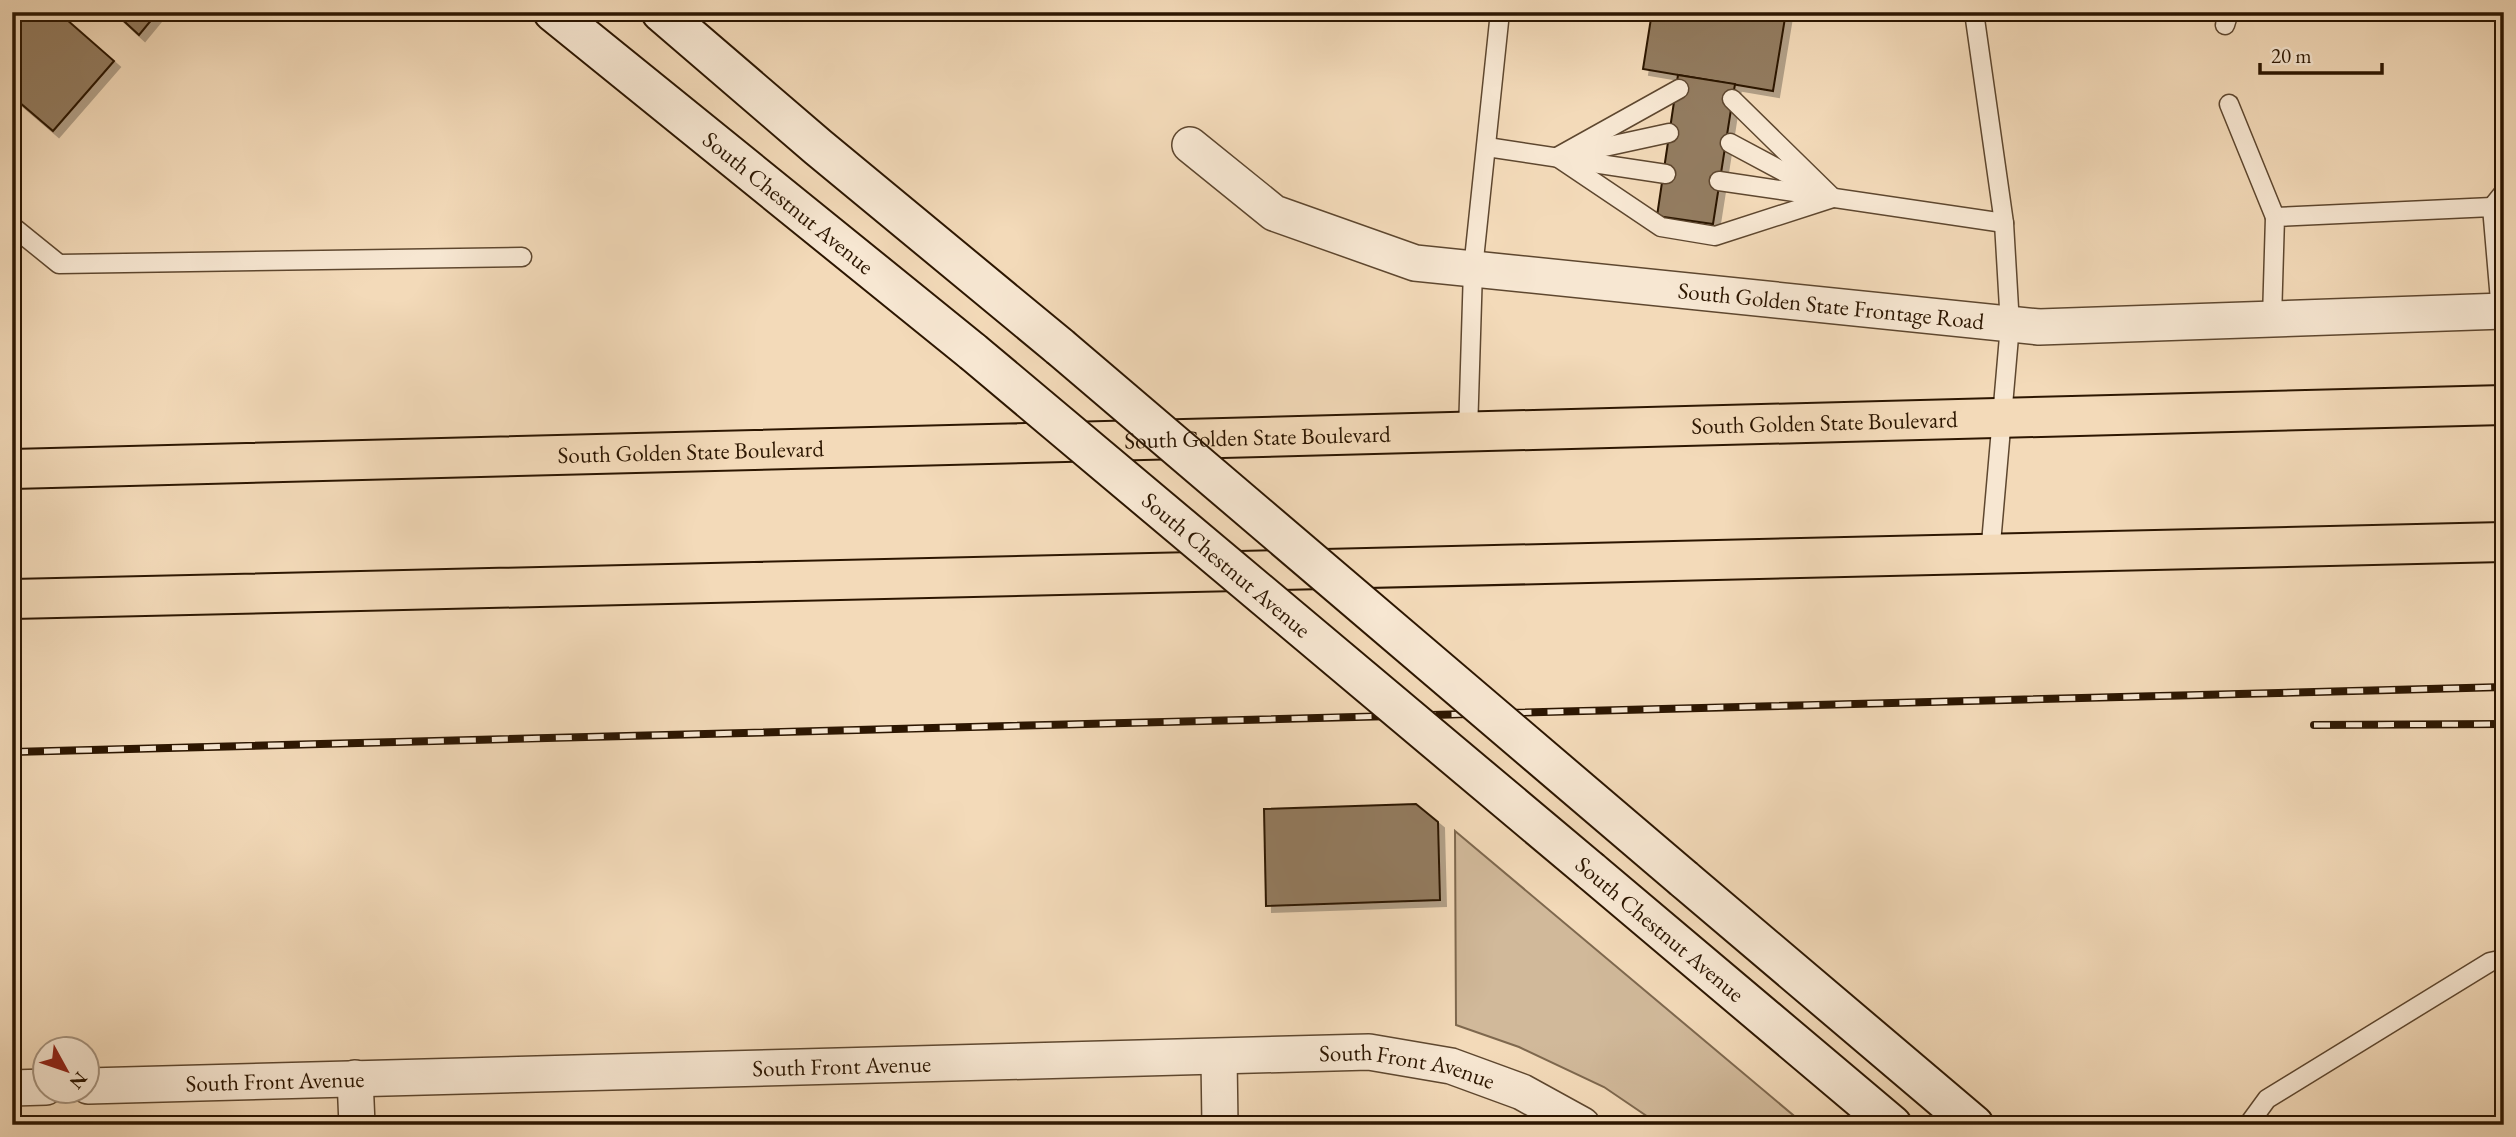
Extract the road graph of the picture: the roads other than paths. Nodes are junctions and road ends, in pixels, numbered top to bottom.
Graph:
1 (553, 12) edge
2 (662, 12) edge
3 (1500, 12) edge
4 (1974, 12) edge
5 (1679, 89) dead end
6 (1732, 99) dead end
7 (2229, 104) dead end
8 (1669, 133) dead end
9 (1730, 144) dead end
10 (1190, 145) dead end
11 (1487, 147) junction
12 (1557, 157) junction
13 (1666, 174) dead end
14 (1719, 181) dead end
15 (2504, 192) edge
16 (1833, 198) junction
17 (2492, 207) junction
18 (2275, 217) junction
19 (2004, 223) junction
20 (12, 226) edge
21 (522, 257) dead end
22 (1473, 269) junction
23 (2502, 312) edge
24 (2272, 319) junction
25 (2010, 325) junction
26 (2504, 405) edge
27 (2001, 418) junction
28 (1468, 432) junction
29 (12, 470) edge
30 (2504, 542) edge
31 (1990, 555) junction
32 (12, 599) edge
33 (2504, 959) edge
34 (1219, 1058) junction
35 (355, 1078) junction
36 (102, 1086) edge
37 (32, 1087) edge
38 (12, 1088) edge
39 (357, 1125) edge
40 (1220, 1125) edge
41 (1581, 1125) edge
42 (1892, 1125) edge
43 (1974, 1125) edge
44 (2248, 1125) edge

1 - 42 main road, South Chestnut Avenue, bridge
2 - 43 main road, bridge
3 - 11 lane
4 - 19 lane
5 - 12 lane
6 - 16 lane
7 - 18 lane
8 - 12 lane
9 - 16 lane
10 - 22 street, South Golden State Frontage Road
11 - 12 lane
11 - 22 lane
12 - 13 lane
12 - 16 lane
14 - 16 lane
15 - 17 lane
16 - 19 lane
17 - 18 lane
17 - 23 lane
18 - 24 lane
19 - 25 lane
20 - 21 lane
22 - 25 street, South Golden State Frontage Road
22 - 28 lane
23 - 24 street, South Golden State Frontage Road
24 - 25 street, South Golden State Frontage Road
25 - 27 lane
26 - 27 main road, South Golden State Boulevard
27 - 28 main road, South Golden State Boulevard
27 - 31 lane
28 - 29 main road, South Golden State Boulevard
30 - 31 main road
31 - 32 main road
33 - 44 lane
34 - 35 street, South Front Avenue
34 - 40 street
34 - 41 street, South Front Avenue
35 - 36 street, South Front Avenue
35 - 39 street
37 - 38 street

